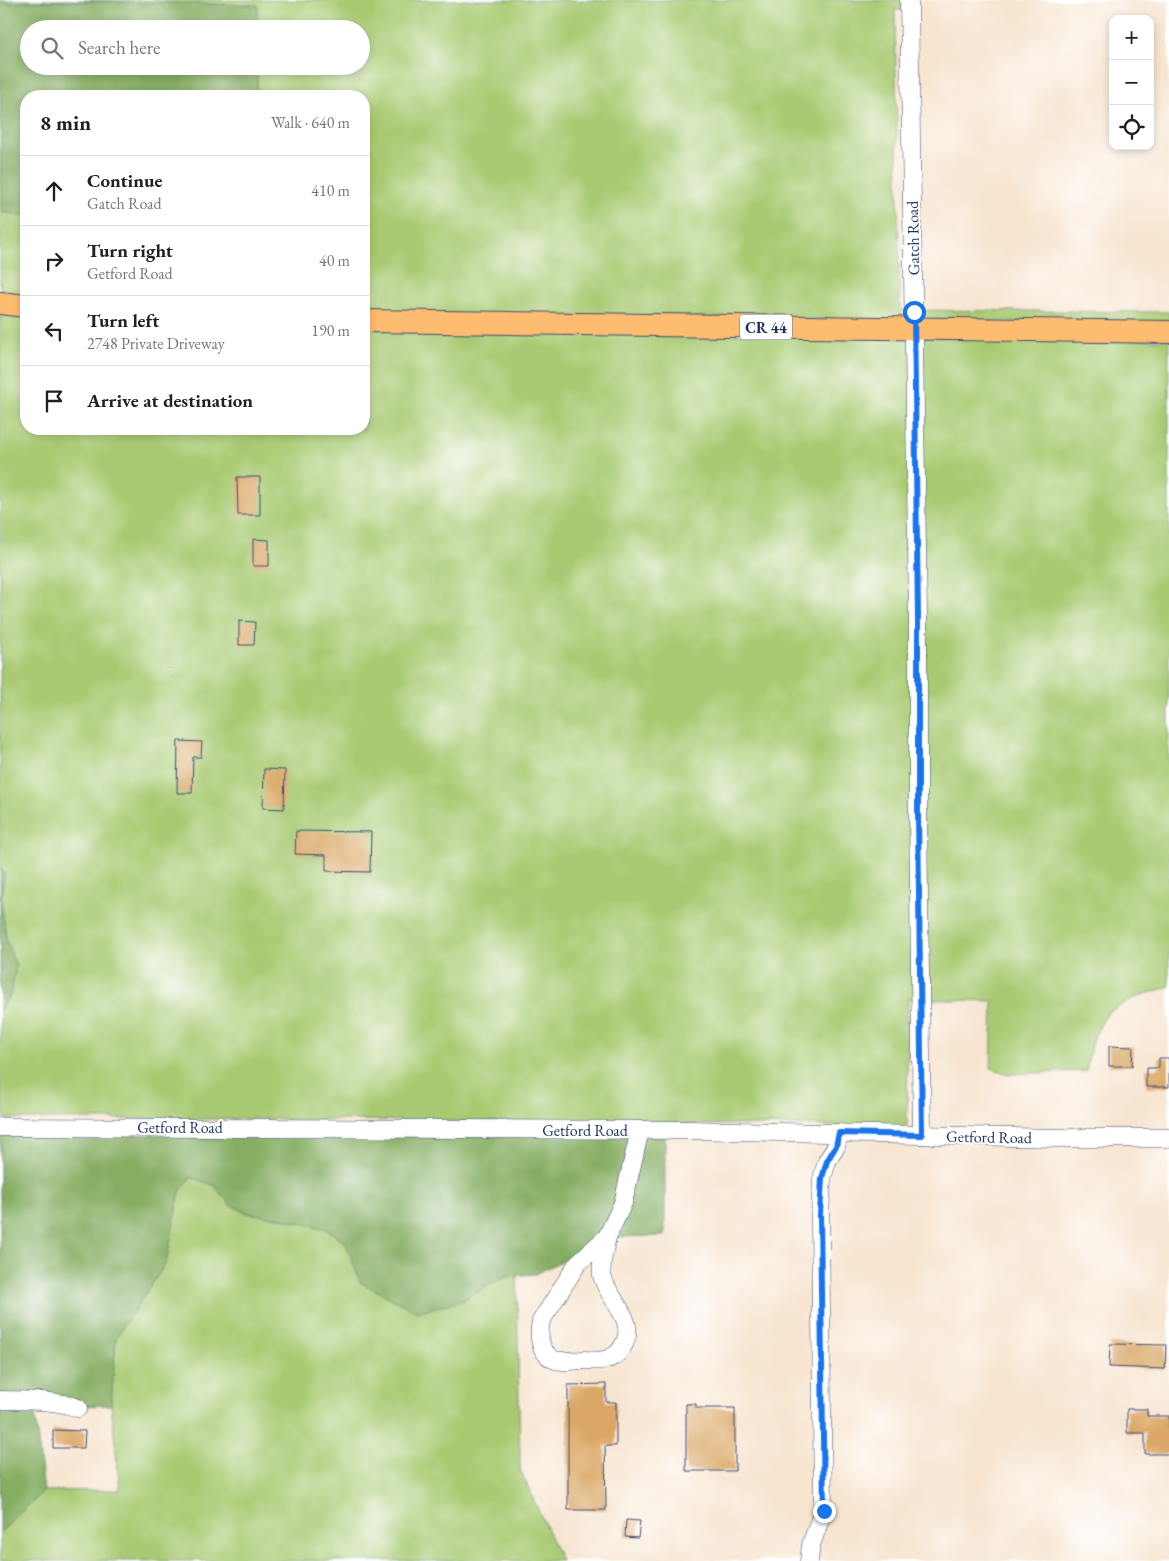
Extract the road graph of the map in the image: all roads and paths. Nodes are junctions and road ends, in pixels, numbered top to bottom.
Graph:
1 (909, 0) edge
2 (0, 303) edge
3 (20, 305) edge
4 (370, 321) edge
5 (914, 329) junction
6 (1169, 332) edge
7 (0, 1127) edge
8 (640, 1130) junction
9 (839, 1133) junction
10 (922, 1135) junction
11 (1169, 1138) edge
12 (607, 1236) junction
13 (0, 1400) edge
14 (78, 1408) dead end
15 (810, 1561) edge

1 - 5 street, Gatch Road
2 - 3 main road
4 - 5 main road, CR 44
5 - 6 main road, CR 44
5 - 10 street, Gatch Road
7 - 8 street, Getford Road
8 - 9 street, Getford Road
8 - 12 street
9 - 10 street, Getford Road
9 - 15 street
10 - 11 street, Getford Road
12 - 12 street
13 - 14 street

